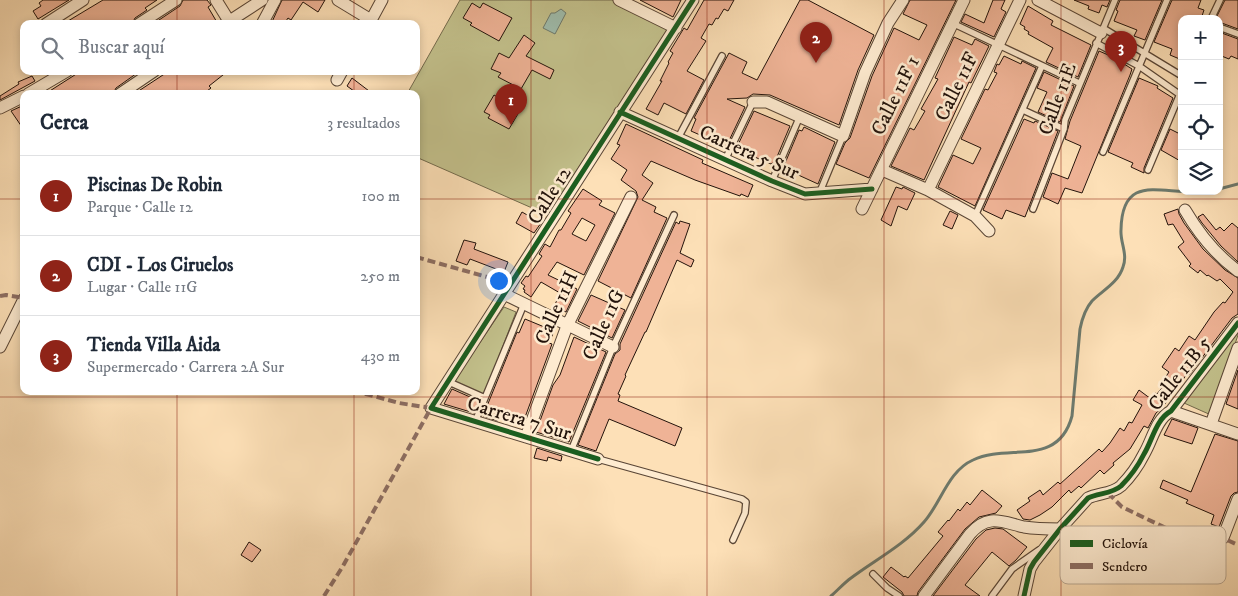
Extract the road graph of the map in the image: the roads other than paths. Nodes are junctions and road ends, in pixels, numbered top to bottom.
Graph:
1 (83, 0) edge
2 (176, 0) edge
3 (216, 0) edge
4 (262, 0) edge
5 (275, 0) edge
6 (338, 0) edge
7 (382, 0) edge
8 (619, 0) edge
9 (693, 0) edge
10 (903, 0) edge
11 (964, 0) edge
12 (1020, 0) edge
13 (1038, 0) edge
14 (1114, 0) edge
15 (1167, 0) edge
16 (1220, 0) edge
17 (1060, 5) edge
18 (1213, 15) edge
19 (52, 20) edge
20 (145, 20) edge
21 (226, 20) edge
22 (230, 20) edge
23 (264, 20) edge
24 (367, 20) edge
25 (371, 20) edge
26 (952, 23) junction
27 (676, 28) junction
28 (1223, 28) edge
29 (1238, 34) edge
30 (1100, 35) junction
31 (998, 45) junction
32 (1144, 52) junction
33 (722, 56) dead end
34 (1042, 66) junction
35 (1138, 66) junction
36 (1178, 73) edge
37 (59, 75) edge
38 (148, 75) edge
39 (1080, 83) junction
40 (35, 90) edge
41 (126, 90) edge
42 (1178, 90) edge
43 (20, 98) edge
44 (1178, 99) edge
45 (753, 102) joint
46 (0, 108) edge
47 (1023, 110) junction
48 (620, 112) junction
49 (800, 116) junction
50 (1064, 129) junction
51 (843, 136) junction
52 (678, 139) junction
53 (1103, 152) dead end
54 (725, 160) junction
55 (882, 170) junction
56 (1148, 170) dead end
57 (772, 181) junction
58 (872, 189) junction
59 (928, 190) junction
60 (820, 194) junction
61 (631, 197) dead end
62 (862, 209) dead end
63 (1033, 209) dead end
64 (1185, 210) dead end
65 (674, 216) dead end
66 (975, 216) junction
67 (989, 231) dead end
68 (1238, 271) edge
69 (506, 295) junction
70 (524, 304) junction
71 (20, 307) edge
72 (1238, 323) edge
73 (567, 326) junction
74 (0, 347) edge
75 (613, 347) junction
76 (1238, 348) edge
77 (449, 382) junction
78 (485, 398) junction
79 (432, 408) joint
80 (1171, 411) junction
81 (475, 422) junction
82 (1211, 424) junction
83 (1238, 434) edge
84 (526, 437) junction
85 (572, 451) junction
86 (598, 459) joint
87 (1238, 499) edge
88 (1062, 526) edge
89 (1060, 528) joint
90 (1226, 530) edge
91 (733, 540) dead end
92 (1045, 547) junction
93 (873, 574) dead end
94 (899, 596) edge
95 (924, 596) edge
96 (992, 596) edge
97 (1024, 596) edge

1 - 19 street
2 - 20 street
3 - 21 street
4 - 22 street
5 - 23 street
6 - 24 street
7 - 25 street
8 - 27 street
9 - 27 street, Calle 12
10 - 51 street
11 - 26 street, Calle 11F 1
12 - 31 street, Calle 11F
13 - 17 street
14 - 30 lane, Calle 11E
15 - 32 lane
16 - 18 lane
17 - 30 street
26 - 31 lane
26 - 55 street, Calle 11F 1
27 - 48 street, Calle 12
28 - 29 lane
30 - 32 lane
30 - 35 lane
30 - 39 lane, Calle 11E
31 - 34 lane
31 - 59 street, Calle 11F
32 - 35 lane
32 - 36 lane
33 - 52 lane
34 - 39 lane
34 - 47 lane
35 - 42 lane
35 - 53 lane
37 - 40 street
38 - 41 street
39 - 50 lane, Calle 11E
43 - 46 street
44 - 56 lane
45 - 49 street
45 - 54 lane
47 - 50 lane
47 - 66 lane
48 - 52 street, Carrera 5 Sur
48 - 69 street, Calle 12
49 - 51 street
49 - 57 lane
50 - 63 lane, Calle 11E
51 - 60 lane
52 - 54 street, Carrera 5 Sur
54 - 57 street, Carrera 5 Sur
55 - 58 street, Calle 11F 1
55 - 59 street
57 - 60 street, Carrera 5 Sur
58 - 60 street, Carrera 5 Sur
58 - 62 street, Calle 11F 1
59 - 66 street
61 - 73 street, Calle 11H
64 - 68 street
65 - 75 lane, Calle 11G
66 - 67 street
69 - 70 street
69 - 77 street, Calle 12
70 - 73 street
70 - 78 lane
71 - 74 street
72 - 80 street, Calle 11B 5
73 - 75 street
73 - 84 street, Calle 11H
75 - 85 lane, Calle 11G
76 - 82 street
77 - 78 lane
77 - 79 street, Calle 12
78 - 81 lane
79 - 81 street, Carrera 7 Sur
80 - 82 street
80 - 88 street, Calle 11B 5
81 - 84 street, Carrera 7 Sur
82 - 83 street
84 - 85 street, Carrera 7 Sur
85 - 86 street, Carrera 7 Sur
86 - 91 lane
87 - 90 street
89 - 92 street, Calle 11B 5
89 - 95 street
92 - 96 lane, Calle 11B 5
92 - 97 street
93 - 94 lane

